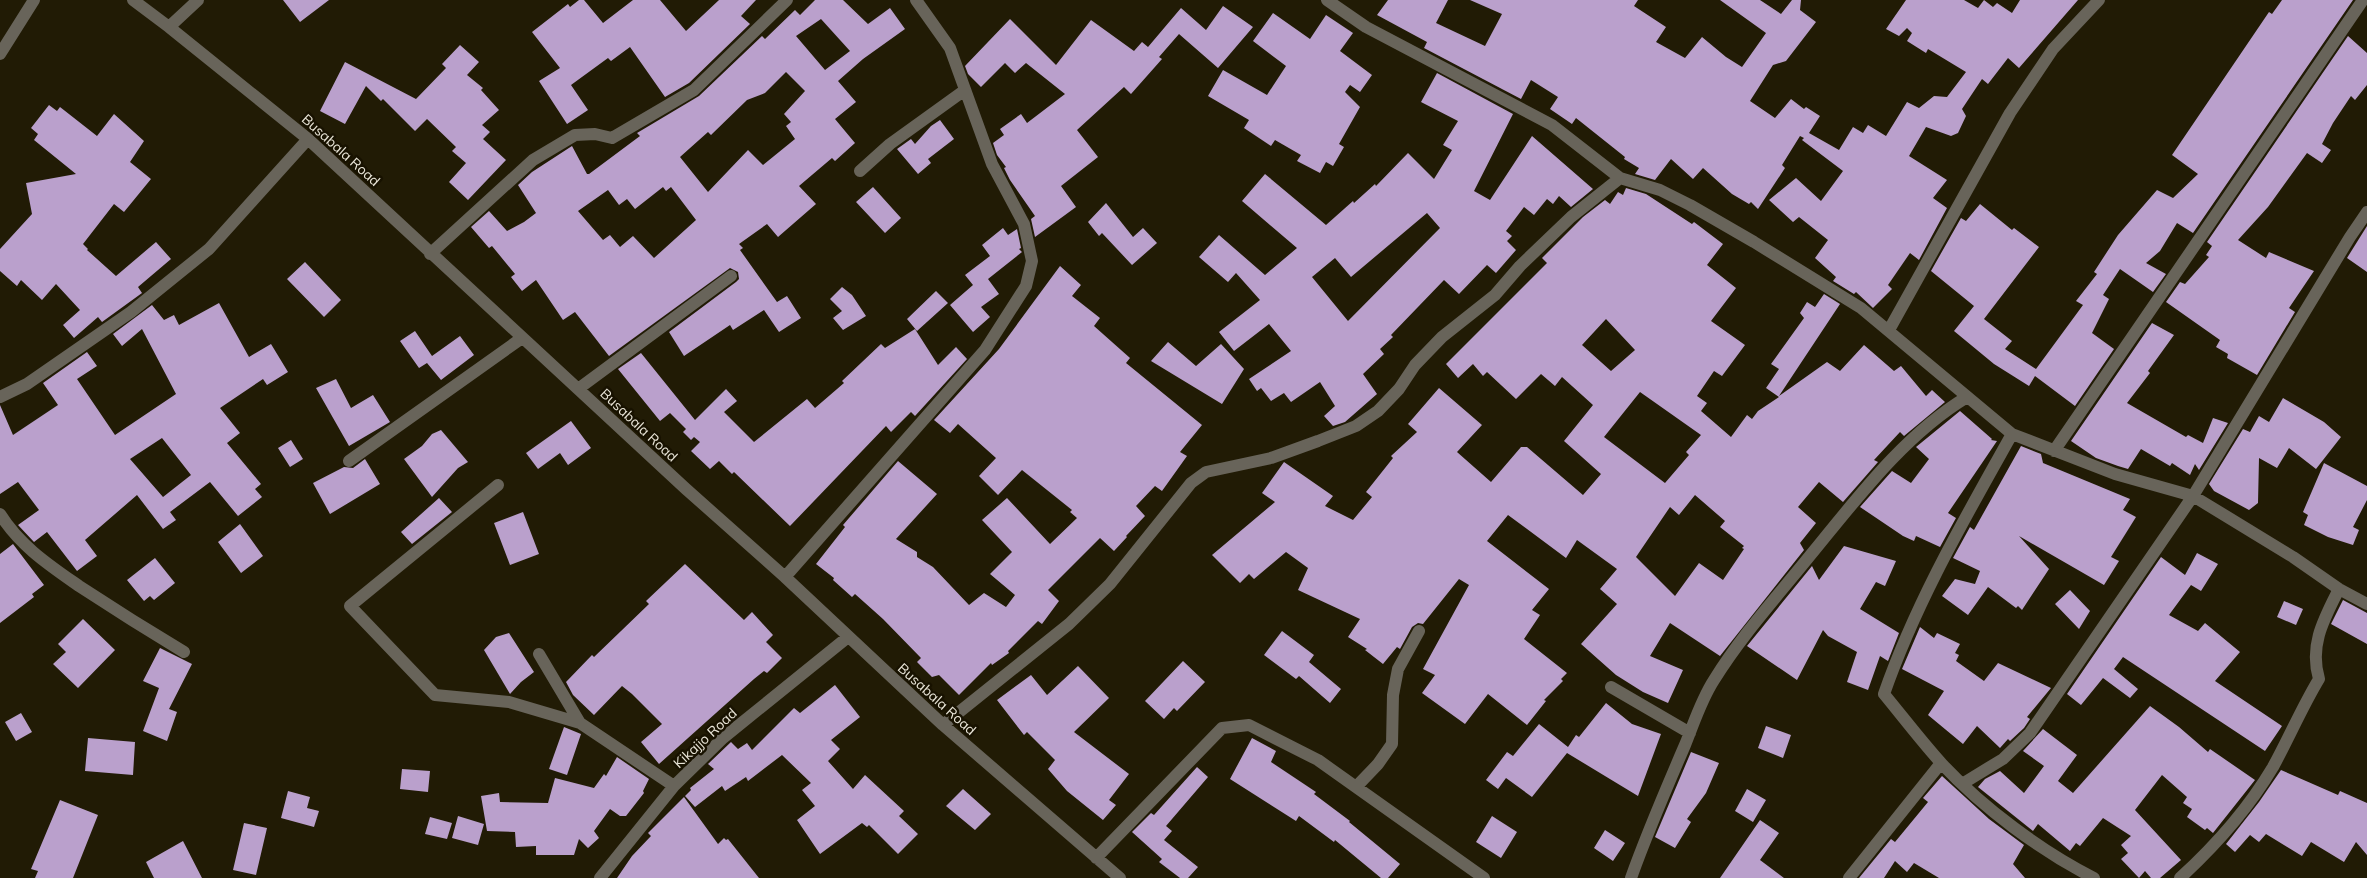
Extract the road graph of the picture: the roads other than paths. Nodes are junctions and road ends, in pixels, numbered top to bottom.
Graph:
1 (34, 0) edge
2 (133, 0) edge
3 (198, 0) edge
4 (787, 0) edge
5 (916, 0) edge
6 (1327, 0) edge
7 (2099, 0) edge
8 (2363, 0) edge
9 (169, 27) junction
10 (0, 54) edge
11 (965, 90) junction
12 (308, 139) junction
13 (860, 171) dead end
14 (1620, 178) junction
15 (2367, 212) edge
16 (430, 254) junction
17 (731, 276) dead end
18 (1889, 330) junction
19 (522, 338) junction
20 (578, 389) junction
21 (1967, 397) junction
22 (0, 398) edge
23 (2012, 434) junction
24 (2054, 451) junction
25 (349, 461) dead end
26 (498, 485) dead end
27 (2193, 496) junction
28 (0, 514) edge
29 (11, 532) junction
30 (0, 539) edge
31 (785, 577) junction
32 (2339, 589) junction
33 (2367, 604) edge
34 (1419, 631) dead end
35 (848, 637) junction
36 (184, 652) dead end
37 (539, 654) dead end
38 (1611, 687) dead end
39 (580, 723) junction
40 (943, 725) junction
41 (1690, 733) junction
42 (1941, 763) junction
43 (1962, 784) junction
44 (674, 786) junction
45 (1356, 786) junction
46 (1096, 858) junction
47 (600, 878) edge
48 (1120, 878) edge
49 (1484, 878) edge
50 (1631, 878) edge
51 (1849, 878) edge
52 (2094, 878) edge
53 (2180, 878) edge

1 - 10 street
2 - 9 street, Busabala Road
3 - 9 street
4 - 16 street
5 - 11 street
6 - 14 street
7 - 18 street
8 - 24 street
9 - 12 street, Busabala Road
11 - 13 street
11 - 31 street
12 - 16 street, Busabala Road
12 - 22 street
14 - 18 street
14 - 40 street
15 - 27 street
16 - 19 street, Busabala Road
17 - 20 street
18 - 21 street
19 - 20 street, Busabala Road
19 - 25 street
20 - 31 street, Busabala Road
21 - 23 street
21 - 41 street
23 - 24 street
23 - 42 street
24 - 27 street
26 - 39 street
27 - 32 street
27 - 43 street
28 - 29 street
29 - 30 street
29 - 36 street
31 - 35 street, Busabala Road
32 - 33 street
32 - 53 street
34 - 45 street
35 - 40 street, Busabala Road
35 - 44 street, Kikajjo Road
37 - 39 street
38 - 41 street
39 - 44 street
40 - 46 street, Busabala Road
41 - 50 street
42 - 43 street
42 - 51 street
43 - 52 street
44 - 47 street, Kikajjo Road
45 - 46 street
45 - 49 street
46 - 48 street, Busabala Road

